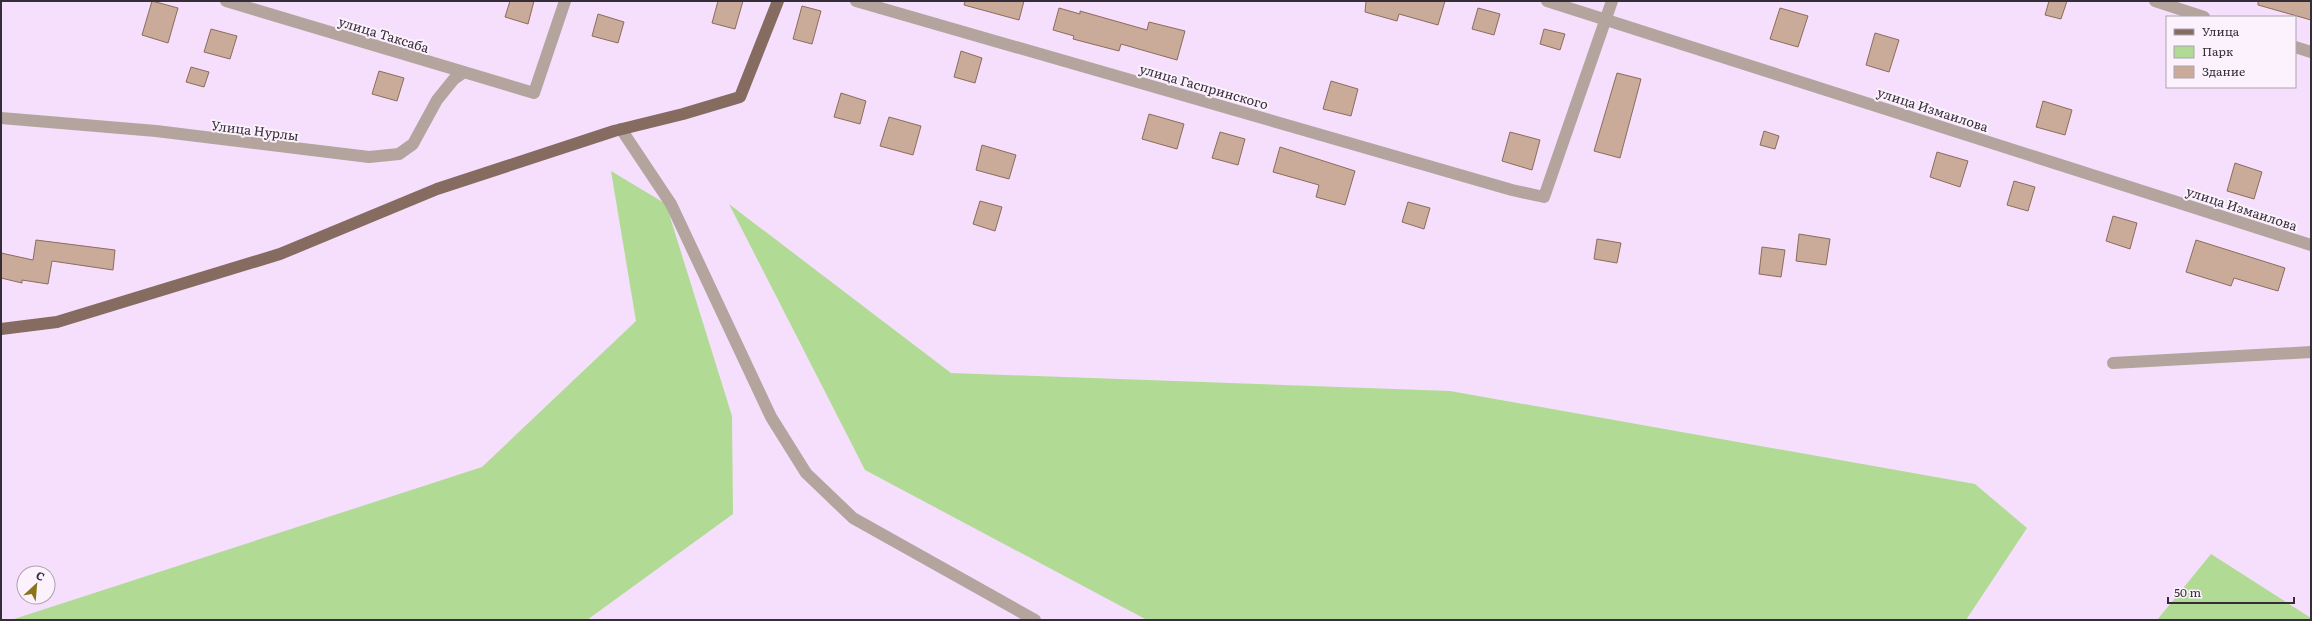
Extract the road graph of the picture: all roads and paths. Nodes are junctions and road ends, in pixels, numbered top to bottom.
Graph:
1 (226, 1) edge
2 (565, 1) edge
3 (778, 1) edge
4 (856, 1) edge
5 (1547, 1) edge
6 (1612, 1) edge
7 (2155, 1) edge
8 (2201, 16) edge
9 (1607, 19) junction
10 (2296, 47) edge
11 (2311, 52) edge
12 (464, 72) junction
13 (1, 118) edge
14 (621, 129) junction
15 (2311, 245) edge
16 (1, 329) edge
17 (2311, 352) edge
18 (2113, 363) dead end
19 (1034, 620) edge

1 - 12 street, улица Таксаба
2 - 12 street, улица Таксаба
3 - 14 main road
4 - 9 street, улица Гаспринского
5 - 9 street, улица Измаилова
6 - 9 street
7 - 8 street
9 - 15 street, улица Измаилова
10 - 11 street
12 - 13 street, Улица Нурлы
14 - 16 main road
14 - 19 street
17 - 18 street

